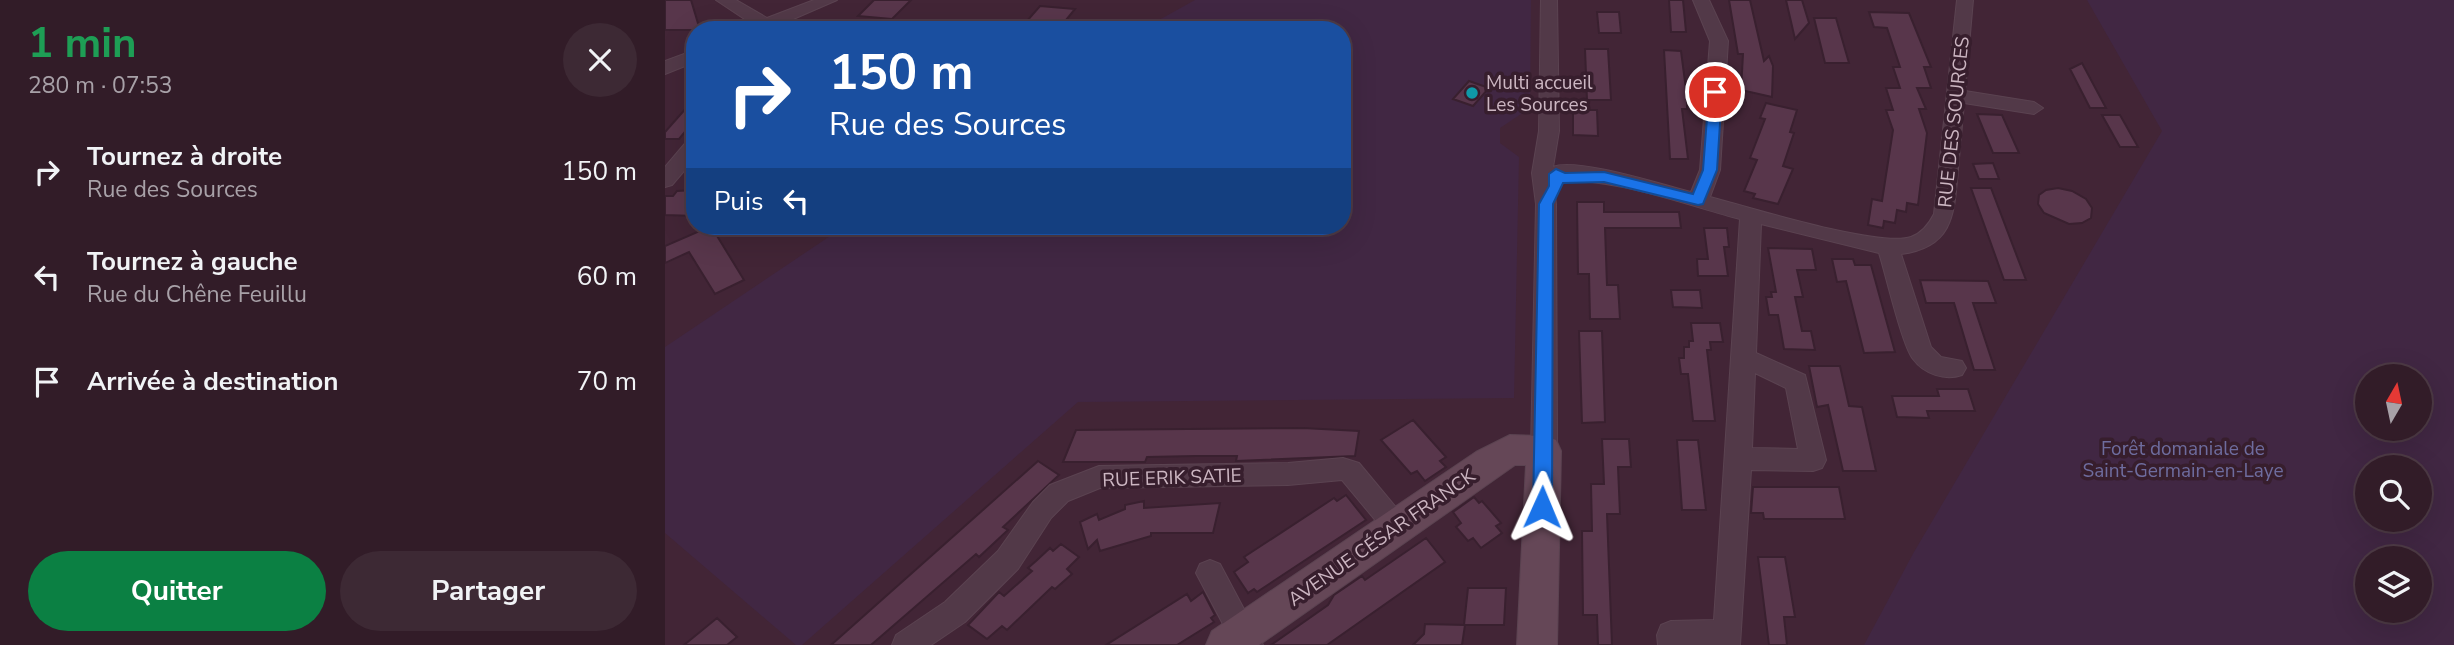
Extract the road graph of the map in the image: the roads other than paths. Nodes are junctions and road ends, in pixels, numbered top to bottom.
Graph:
1 (723, 0) edge
2 (829, 0) edge
3 (1549, 0) edge
4 (1701, 0) edge
5 (1965, 0) edge
6 (797, 12) junction
7 (750, 21) edge
8 (774, 21) edge
9 (794, 21) edge
10 (686, 59) edge
11 (665, 68) edge
12 (1957, 96) junction
13 (2033, 107) dead end
14 (686, 156) edge
15 (1549, 174) junction
16 (665, 180) edge
17 (1698, 200) junction
18 (1751, 215) junction
19 (1888, 247) junction
20 (1743, 356) junction
21 (1954, 368) dead end
22 (1544, 451) junction
23 (1739, 459) junction
24 (1395, 525) junction
25 (1210, 573) dead end
26 (1726, 640) edge
27 (1239, 642) edge
28 (906, 645) edge
29 (1537, 645) edge
30 (1672, 645) edge

1 - 7 street
2 - 6 street
3 - 15 street
4 - 17 street
5 - 12 street, RUE DES SOURCES
6 - 8 street
6 - 9 street
10 - 11 street
12 - 13 street
12 - 19 street, RUE DES SOURCES
14 - 16 street
15 - 17 street, RUE DES SOURCES
15 - 22 street
17 - 18 street, RUE DES SOURCES
18 - 19 street, RUE DES SOURCES
18 - 20 street
19 - 21 street
20 - 23 street
20 - 23 street
22 - 24 street, AVENUE CÉSAR FRANCK
22 - 29 street
23 - 26 street
24 - 27 street, AVENUE CÉSAR FRANCK
24 - 28 street, RUE ERIK SATIE
25 - 27 street
26 - 30 street

